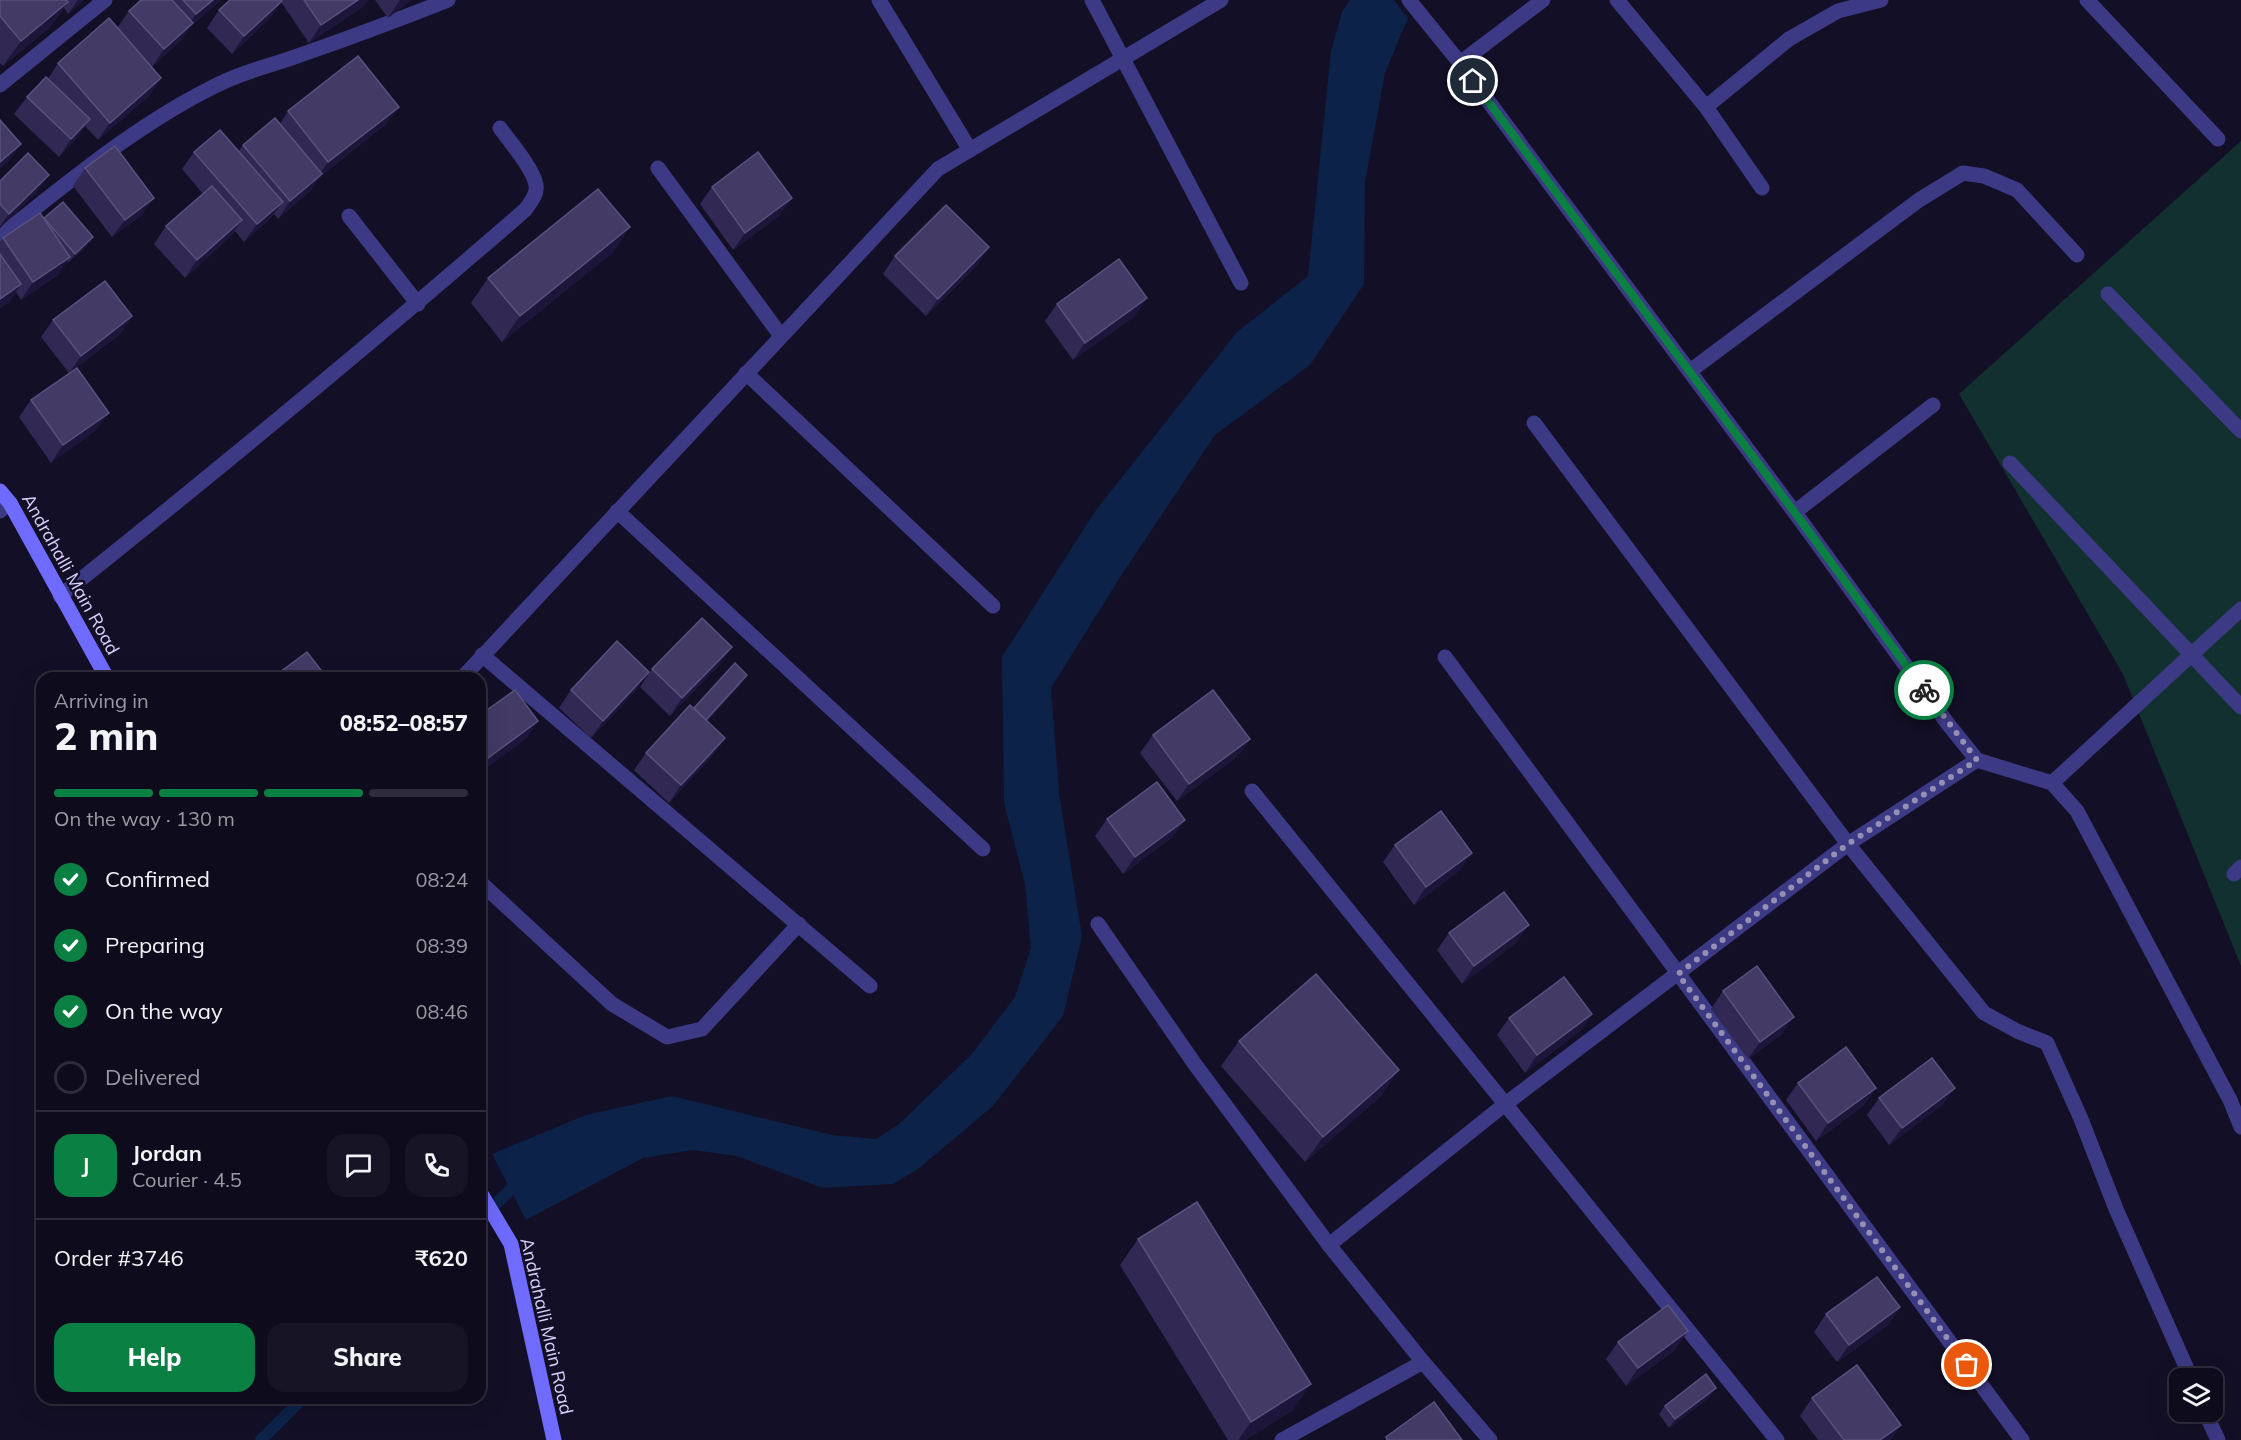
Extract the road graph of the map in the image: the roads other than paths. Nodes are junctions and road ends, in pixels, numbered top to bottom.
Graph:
1 (105, 0) edge
2 (448, 0) edge
3 (879, 0) edge
4 (1092, 0) edge
5 (1221, 0) edge
6 (1544, 0) edge
7 (1617, 0) edge
8 (1881, 0) edge
9 (2087, 0) edge
10 (1413, 5) edge
11 (1123, 58) junction
12 (1460, 63) junction
13 (0, 85) edge
14 (1706, 107) junction
15 (500, 128) dead end
16 (2218, 139) dead end
17 (970, 150) junction
18 (658, 168) dead end
19 (1762, 188) dead end
20 (349, 216) dead end
21 (0, 236) edge
22 (2077, 255) dead end
23 (1241, 283) dead end
24 (2108, 294) dead end
25 (418, 304) junction
26 (782, 336) junction
27 (1690, 371) junction
28 (746, 373) junction
29 (1933, 405) dead end
30 (1534, 423) dead end
31 (2241, 430) edge
32 (2010, 463) dead end
33 (3, 502) edge
34 (617, 511) junction
35 (1795, 512) junction
36 (60, 596) junction
37 (993, 606) dead end
38 (2241, 609) edge
39 (482, 655) junction
40 (2192, 656) junction
41 (1445, 657) dead end
42 (104, 672) edge
43 (467, 672) edge
44 (2241, 707) edge
45 (1977, 760) junction
46 (2052, 783) junction
47 (1252, 791) dead end
48 (1848, 844) junction
49 (983, 849) dead end
50 (486, 888) edge
51 (799, 924) junction
52 (1098, 924) dead end
53 (1678, 974) junction
54 (870, 986) dead end
55 (1504, 1105) junction
56 (2241, 1127) edge
57 (486, 1202) edge
58 (1329, 1245) junction
59 (1423, 1362) junction
60 (2187, 1368) edge
61 (2210, 1422) edge
62 (554, 1440) edge
63 (1282, 1440) edge
64 (1490, 1440) edge
65 (1777, 1440) edge
66 (2022, 1440) edge
67 (2218, 1440) edge

1 - 13 street
2 - 21 street
3 - 17 street
4 - 11 street
5 - 11 street
6 - 12 street
7 - 14 street
8 - 14 street
9 - 16 street
10 - 12 street
11 - 17 street
11 - 23 street
12 - 27 street
14 - 19 street
15 - 25 street
17 - 26 street
18 - 26 street
20 - 25 street
22 - 27 street
24 - 31 street
25 - 36 street
26 - 28 street
27 - 35 street
28 - 34 street
28 - 37 street
29 - 35 street
30 - 48 street
32 - 40 street
33 - 36 main road, Andrahalli Main Road
34 - 39 street
34 - 49 street
35 - 45 street
36 - 42 main road, Andrahalli Main Road
38 - 40 street
39 - 43 street
39 - 51 street
40 - 44 street
40 - 46 street
41 - 53 street
45 - 46 street
45 - 48 street
46 - 56 street
47 - 55 street
48 - 53 street
48 - 60 street
50 - 51 street
51 - 54 street
52 - 58 street
53 - 55 street
53 - 66 street
55 - 58 street
55 - 65 street
57 - 62 main road, Andrahalli Main Road
58 - 59 street
59 - 63 street
59 - 64 street
61 - 67 street

